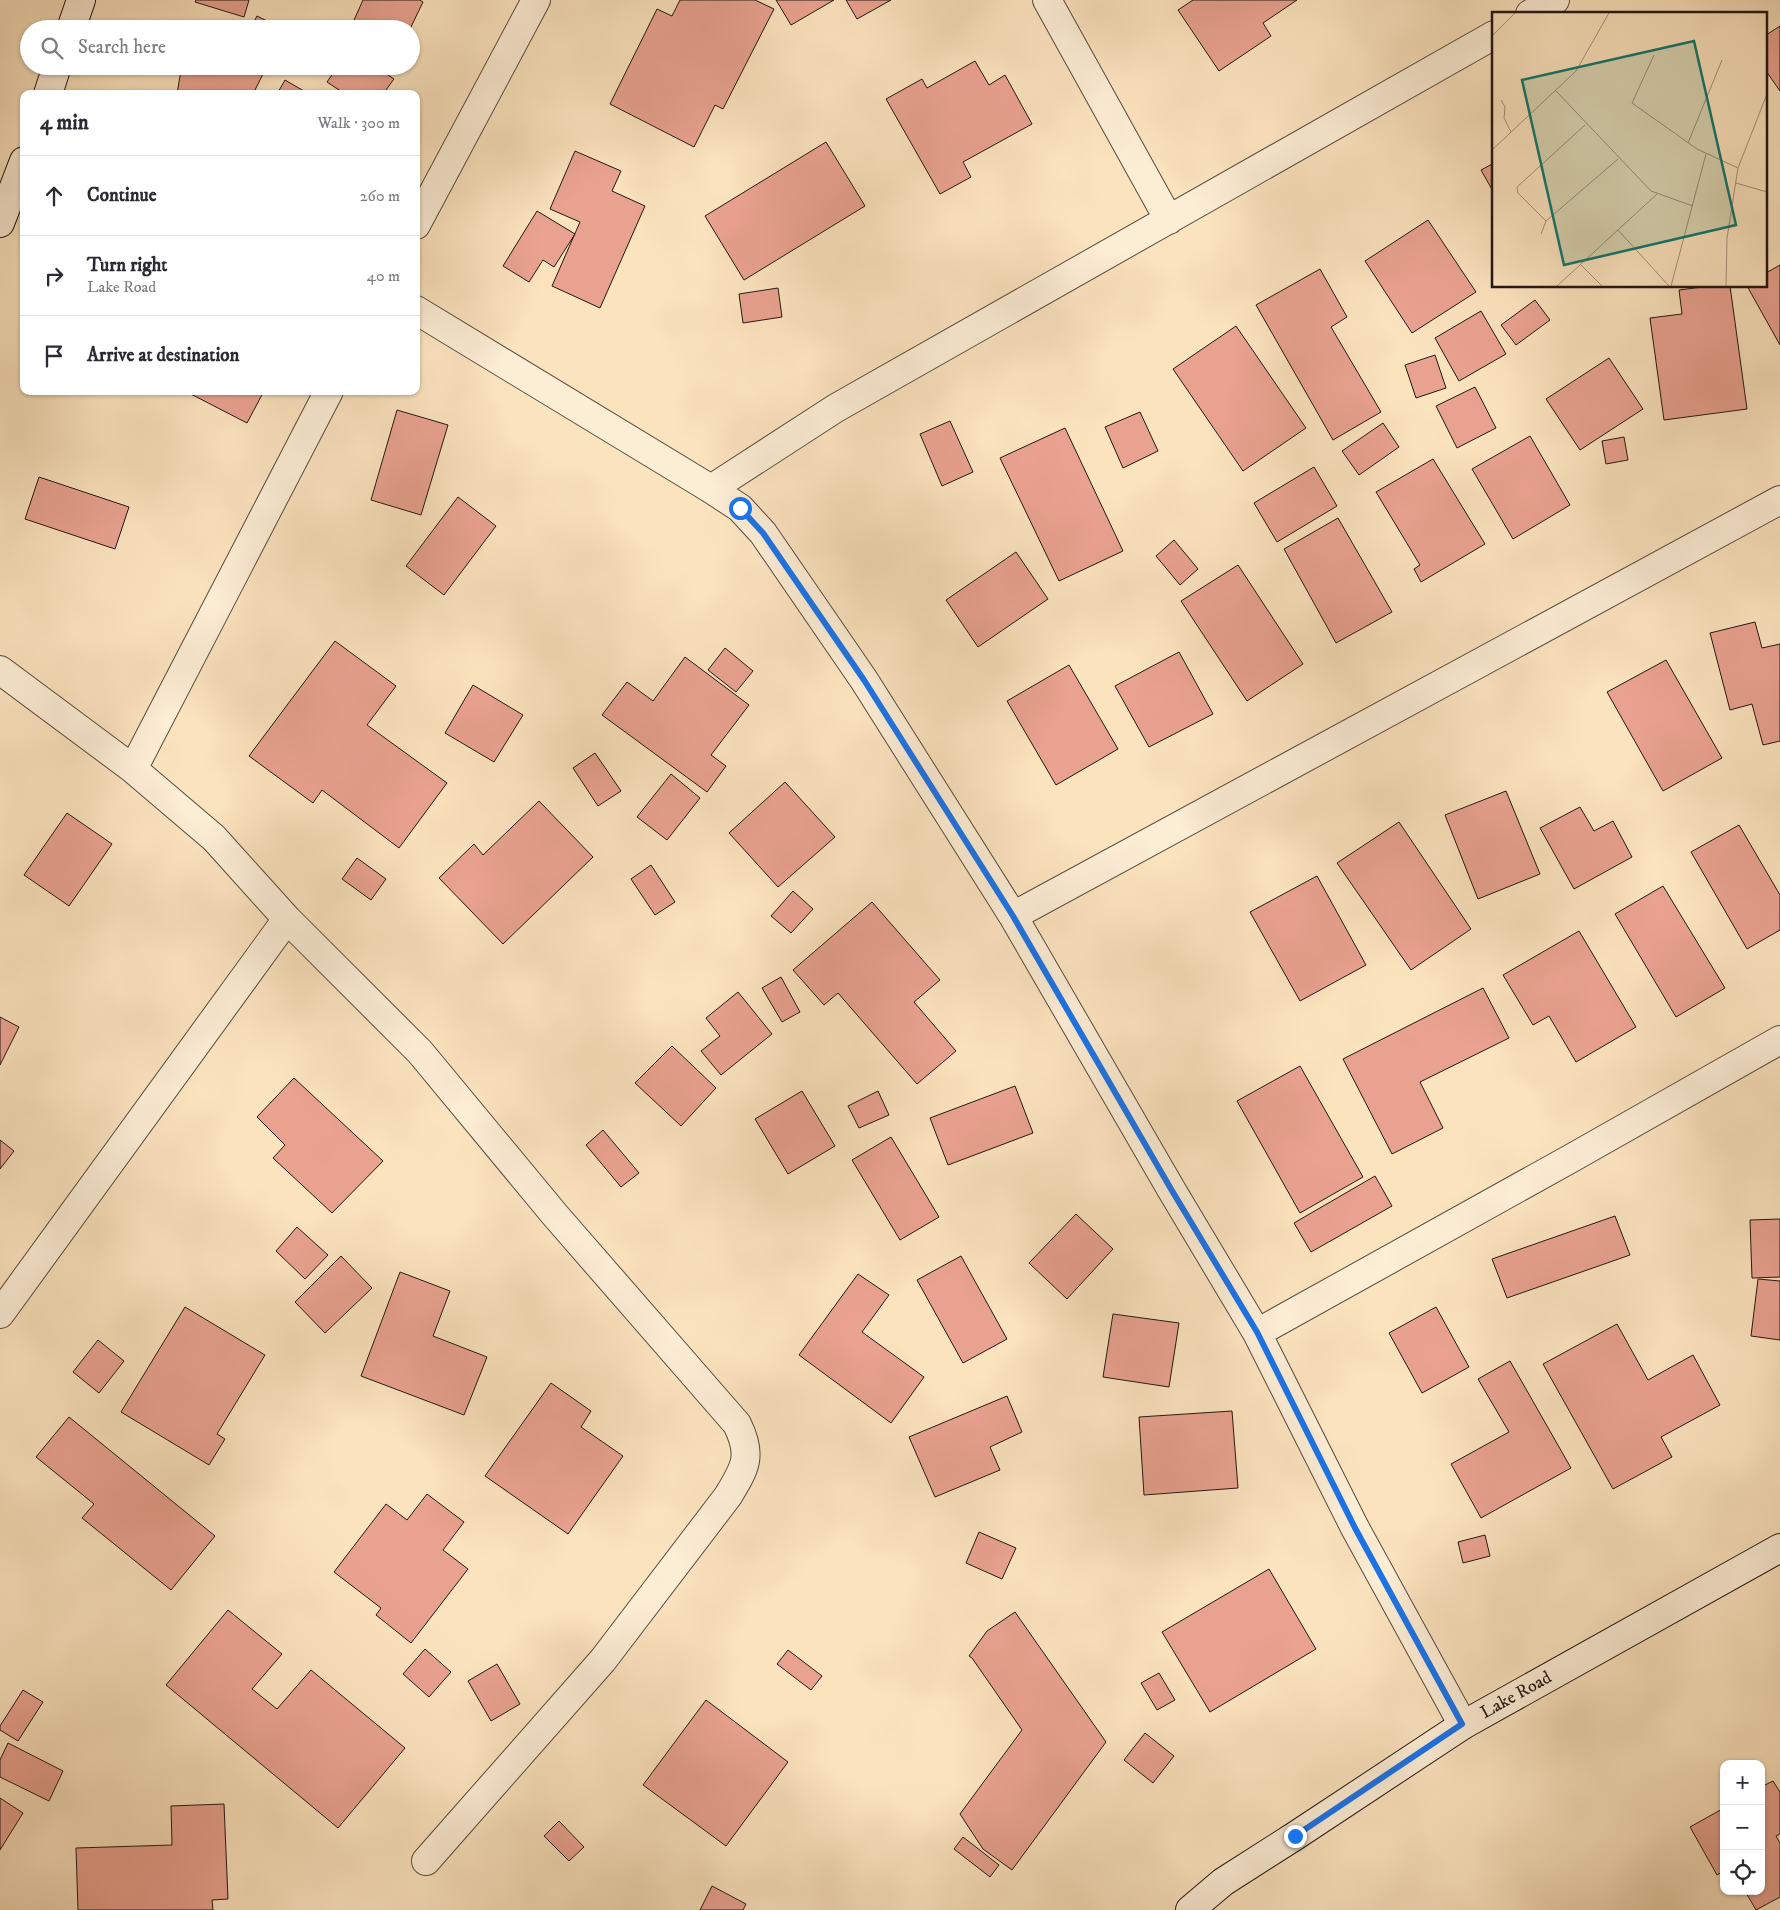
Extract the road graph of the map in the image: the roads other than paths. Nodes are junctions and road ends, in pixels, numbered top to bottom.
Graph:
1 (81, 0) edge
2 (536, 0) edge
3 (1047, 0) edge
4 (1555, 0) edge
5 (1534, 12) edge
6 (74, 20) edge
7 (1492, 36) edge
8 (54, 75) edge
9 (49, 90) edge
10 (20, 170) edge
11 (420, 218) edge
12 (1169, 220) junction
13 (0, 223) edge
14 (420, 312) edge
15 (327, 395) edge
16 (711, 489) junction
17 (1780, 500) edge
18 (0, 670) edge
19 (133, 769) junction
20 (1013, 916) junction
21 (287, 919) junction
22 (1780, 1040) edge
23 (0, 1314) edge
24 (1257, 1332) junction
25 (1780, 1548) edge
26 (1462, 1724) junction
27 (426, 1861) dead end
28 (1190, 1910) edge

1 - 6 street
2 - 11 street
3 - 12 street
4 - 5 street
7 - 12 street
8 - 9 street
10 - 13 street
12 - 16 street
14 - 16 street
15 - 19 street
16 - 20 street
17 - 20 street
18 - 19 street
19 - 21 street
20 - 24 street
21 - 23 street
21 - 27 street
22 - 24 street
24 - 26 street
25 - 26 street, Lake Road
26 - 28 street, Lake Road

